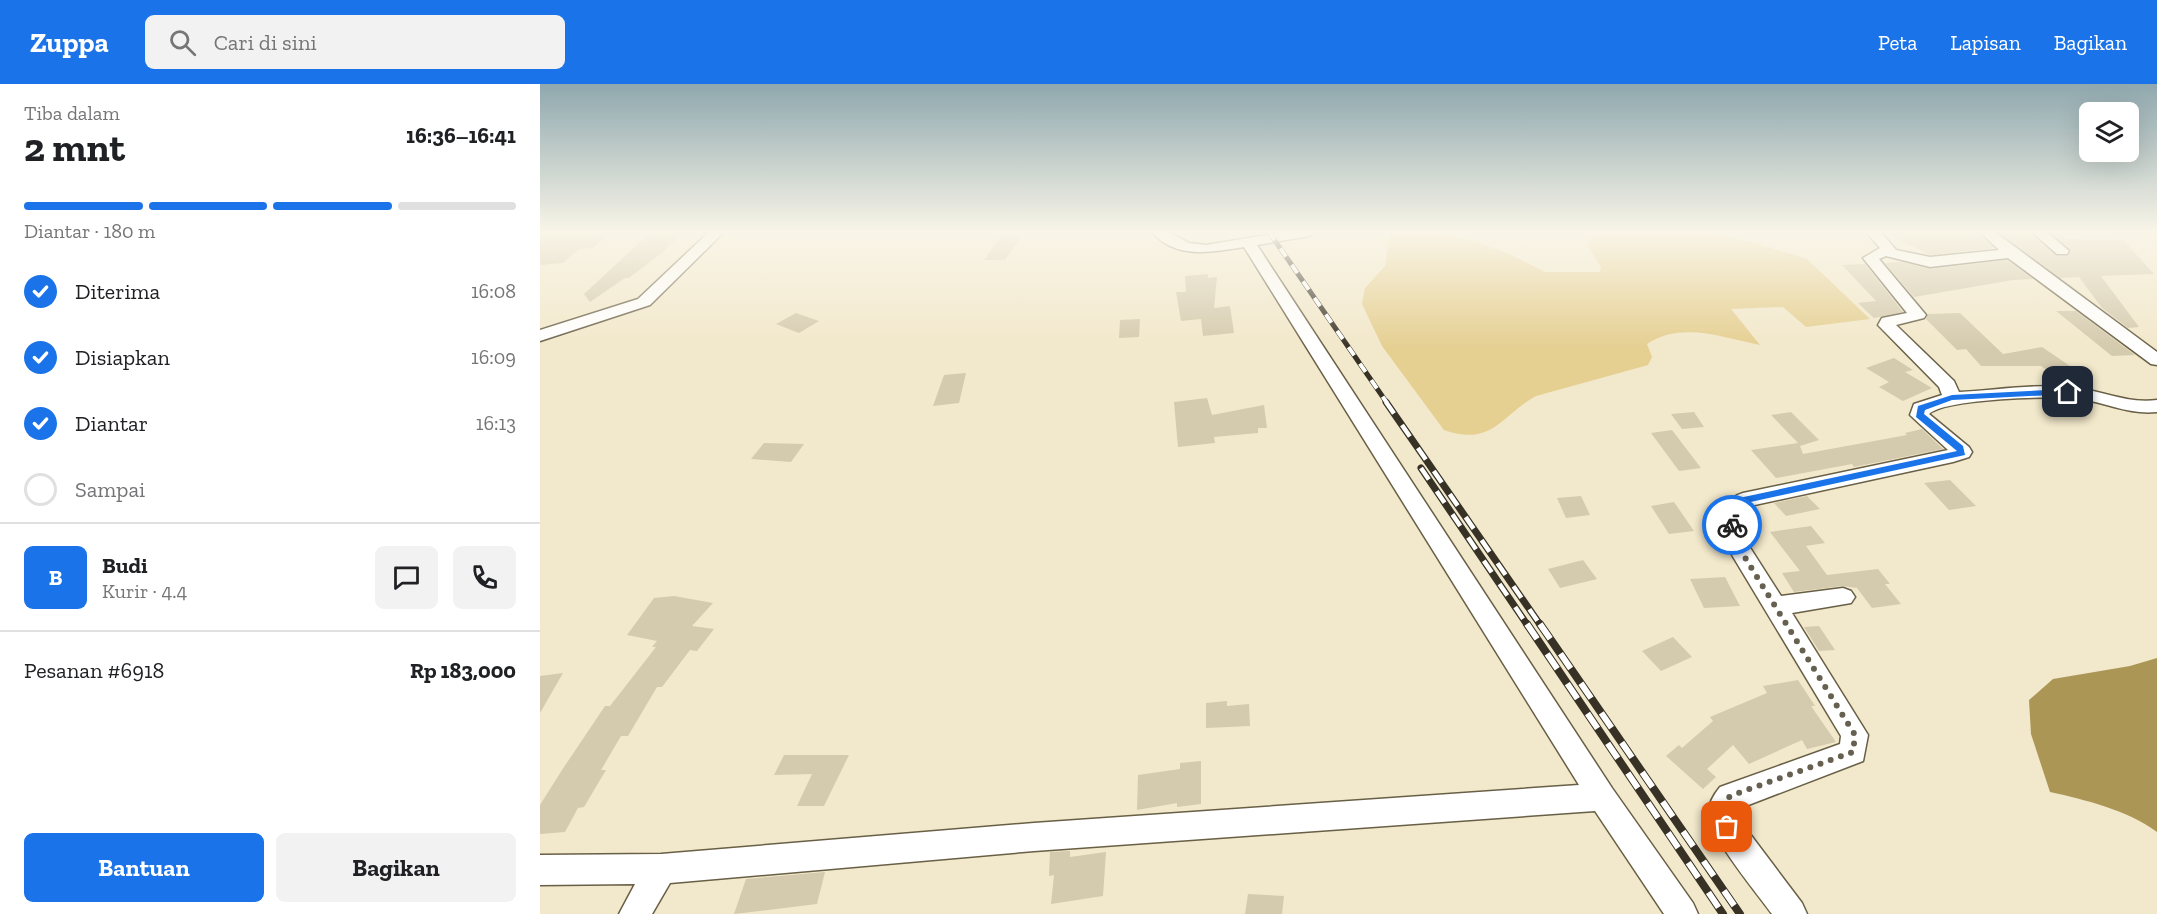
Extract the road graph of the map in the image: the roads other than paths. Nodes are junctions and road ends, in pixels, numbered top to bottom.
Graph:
1 (677, 271) edge
2 (1266, 271) edge
3 (1881, 271) edge
4 (2033, 271) edge
5 (540, 336) edge
6 (2157, 360) edge
7 (1952, 398) junction
8 (2157, 406) edge
9 (1843, 597) dead end
10 (1773, 606) junction
11 (1602, 797) junction
12 (661, 869) junction
13 (540, 870) edge
14 (635, 914) edge
15 (1682, 914) edge
16 (1791, 914) edge

1 - 5 street
2 - 11 street
3 - 7 street
4 - 6 street
7 - 8 street
7 - 10 street
9 - 10 street
10 - 16 street
11 - 12 street
11 - 15 street
12 - 13 street
12 - 14 street

